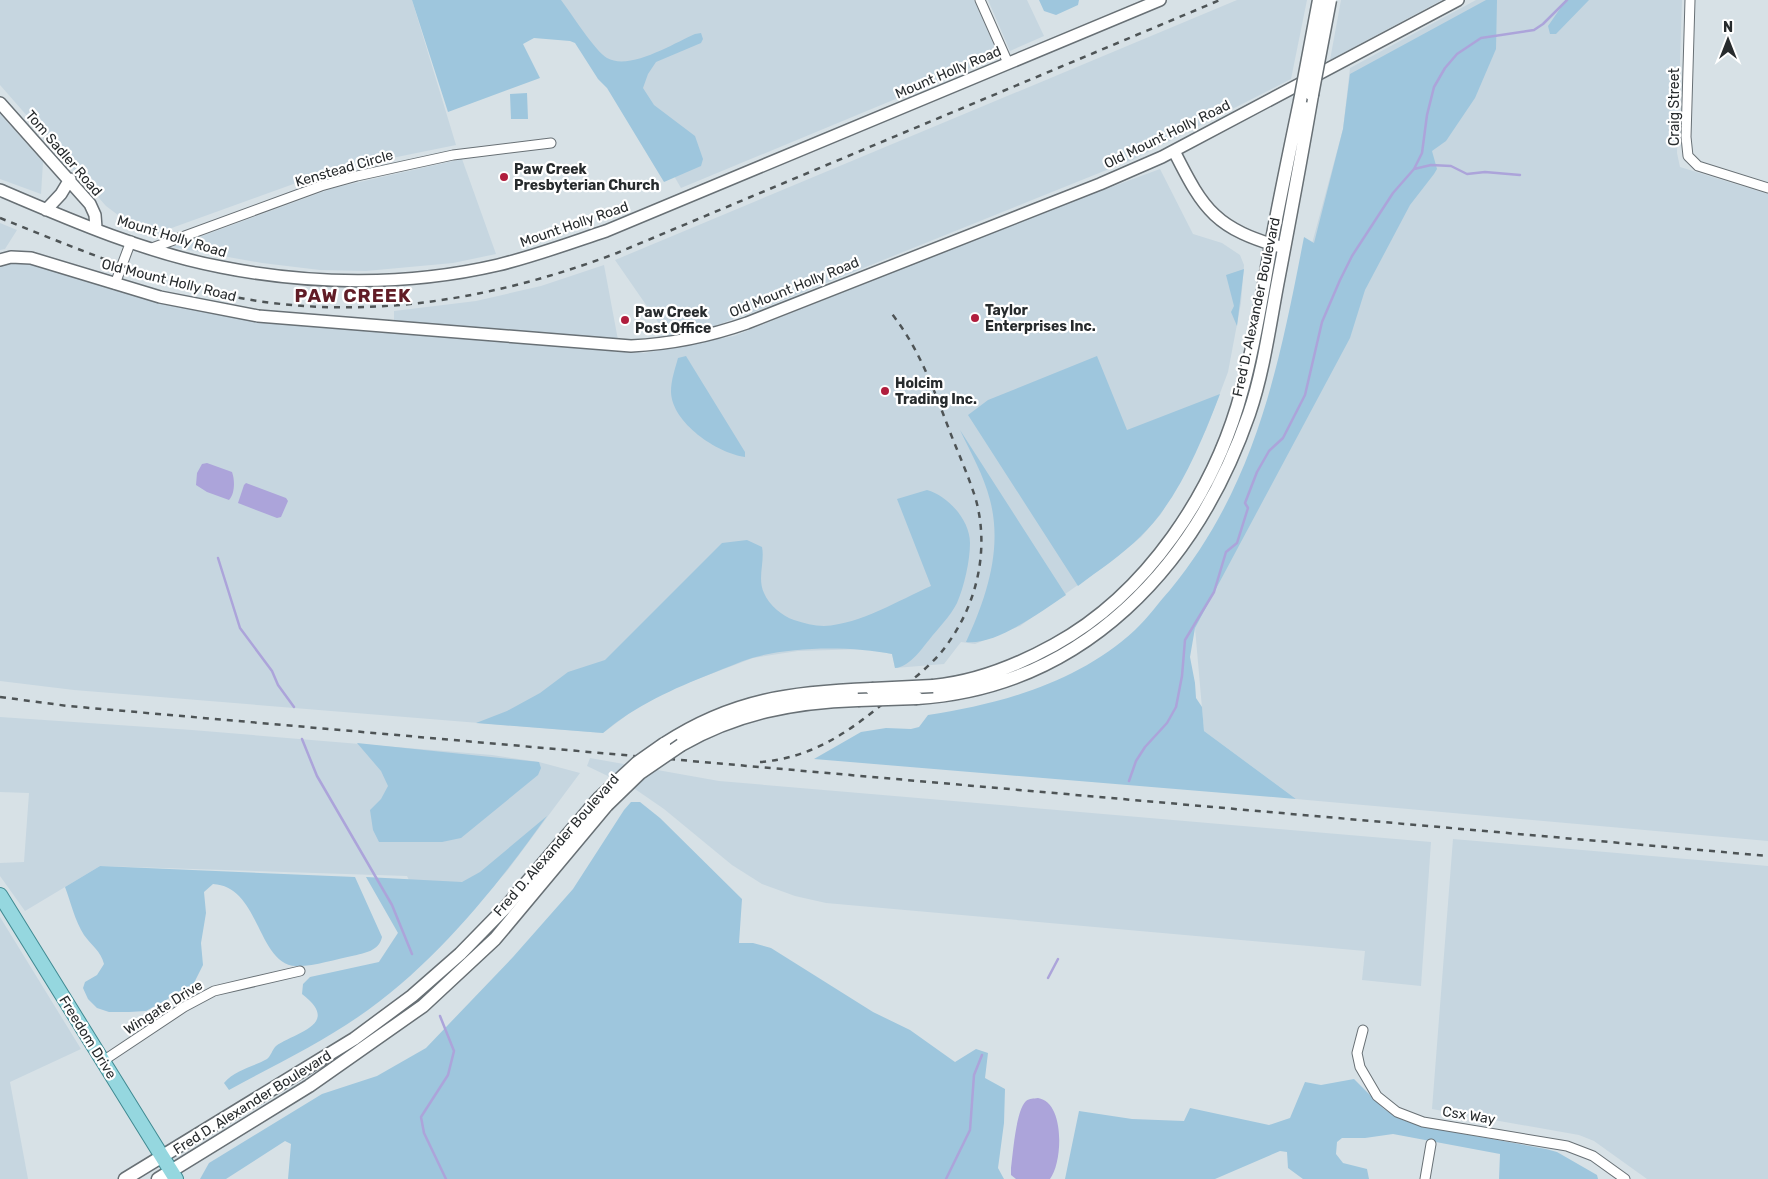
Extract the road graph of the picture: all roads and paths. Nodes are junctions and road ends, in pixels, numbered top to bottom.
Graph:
1 (980, 0) edge
2 (1160, 0) edge
3 (1319, 0) edge
4 (1330, 0) edge
5 (1458, 0) edge
6 (1690, 0) edge
7 (1008, 64) junction
8 (0, 103) edge
9 (552, 143) dead end
10 (1174, 151) junction
11 (70, 179) junction
12 (1768, 188) edge
13 (0, 190) edge
14 (46, 210) junction
15 (96, 228) junction
16 (131, 241) junction
17 (1271, 244) junction
18 (152, 248) junction
19 (1284, 248) junction
20 (0, 260) edge
21 (115, 284) junction
22 (603, 802) junction
23 (0, 895) edge
24 (300, 971) dead end
25 (1363, 1030) dead end
26 (103, 1061) junction
27 (1431, 1144) dead end
28 (162, 1157) junction
29 (173, 1175) edge
30 (125, 1179) edge
31 (158, 1179) edge
32 (1425, 1179) edge
33 (1625, 1179) edge

1 - 7 street
2 - 7 street, Mount Holly Road
3 - 17 main road, Fred D. Alexander Boulevard, bridge
4 - 19 main road, Fred D. Alexander Boulevard, bridge
5 - 10 street, Old Mount Holly Road
6 - 12 street, Craig Street
7 - 18 street, Mount Holly Road
8 - 11 street, Tom Sadler Road
9 - 18 street, Kenstead Circle
10 - 17 street
10 - 21 street, Old Mount Holly Road
11 - 14 street
11 - 15 street, Tom Sadler Road
13 - 14 street, Mount Holly Road
14 - 15 street, Mount Holly Road
15 - 16 street, Mount Holly Road
16 - 18 street, Mount Holly Road
16 - 21 street
17 - 19 street
17 - 22 main road, Fred D. Alexander Boulevard, bridge
19 - 22 main road, Fred D. Alexander Boulevard, bridge
20 - 21 street, Old Mount Holly Road
22 - 28 main road, Fred D. Alexander Boulevard
22 - 29 main road, Fred D. Alexander Boulevard
23 - 26 main road, Freedom Drive
24 - 26 street, Wingate Drive
25 - 33 street, Csx Way
26 - 28 main road, Freedom Drive
27 - 32 street
28 - 29 main road, Freedom Drive
28 - 30 main road, Fred D. Alexander Boulevard
29 - 31 main road, Fred D. Alexander Boulevard

